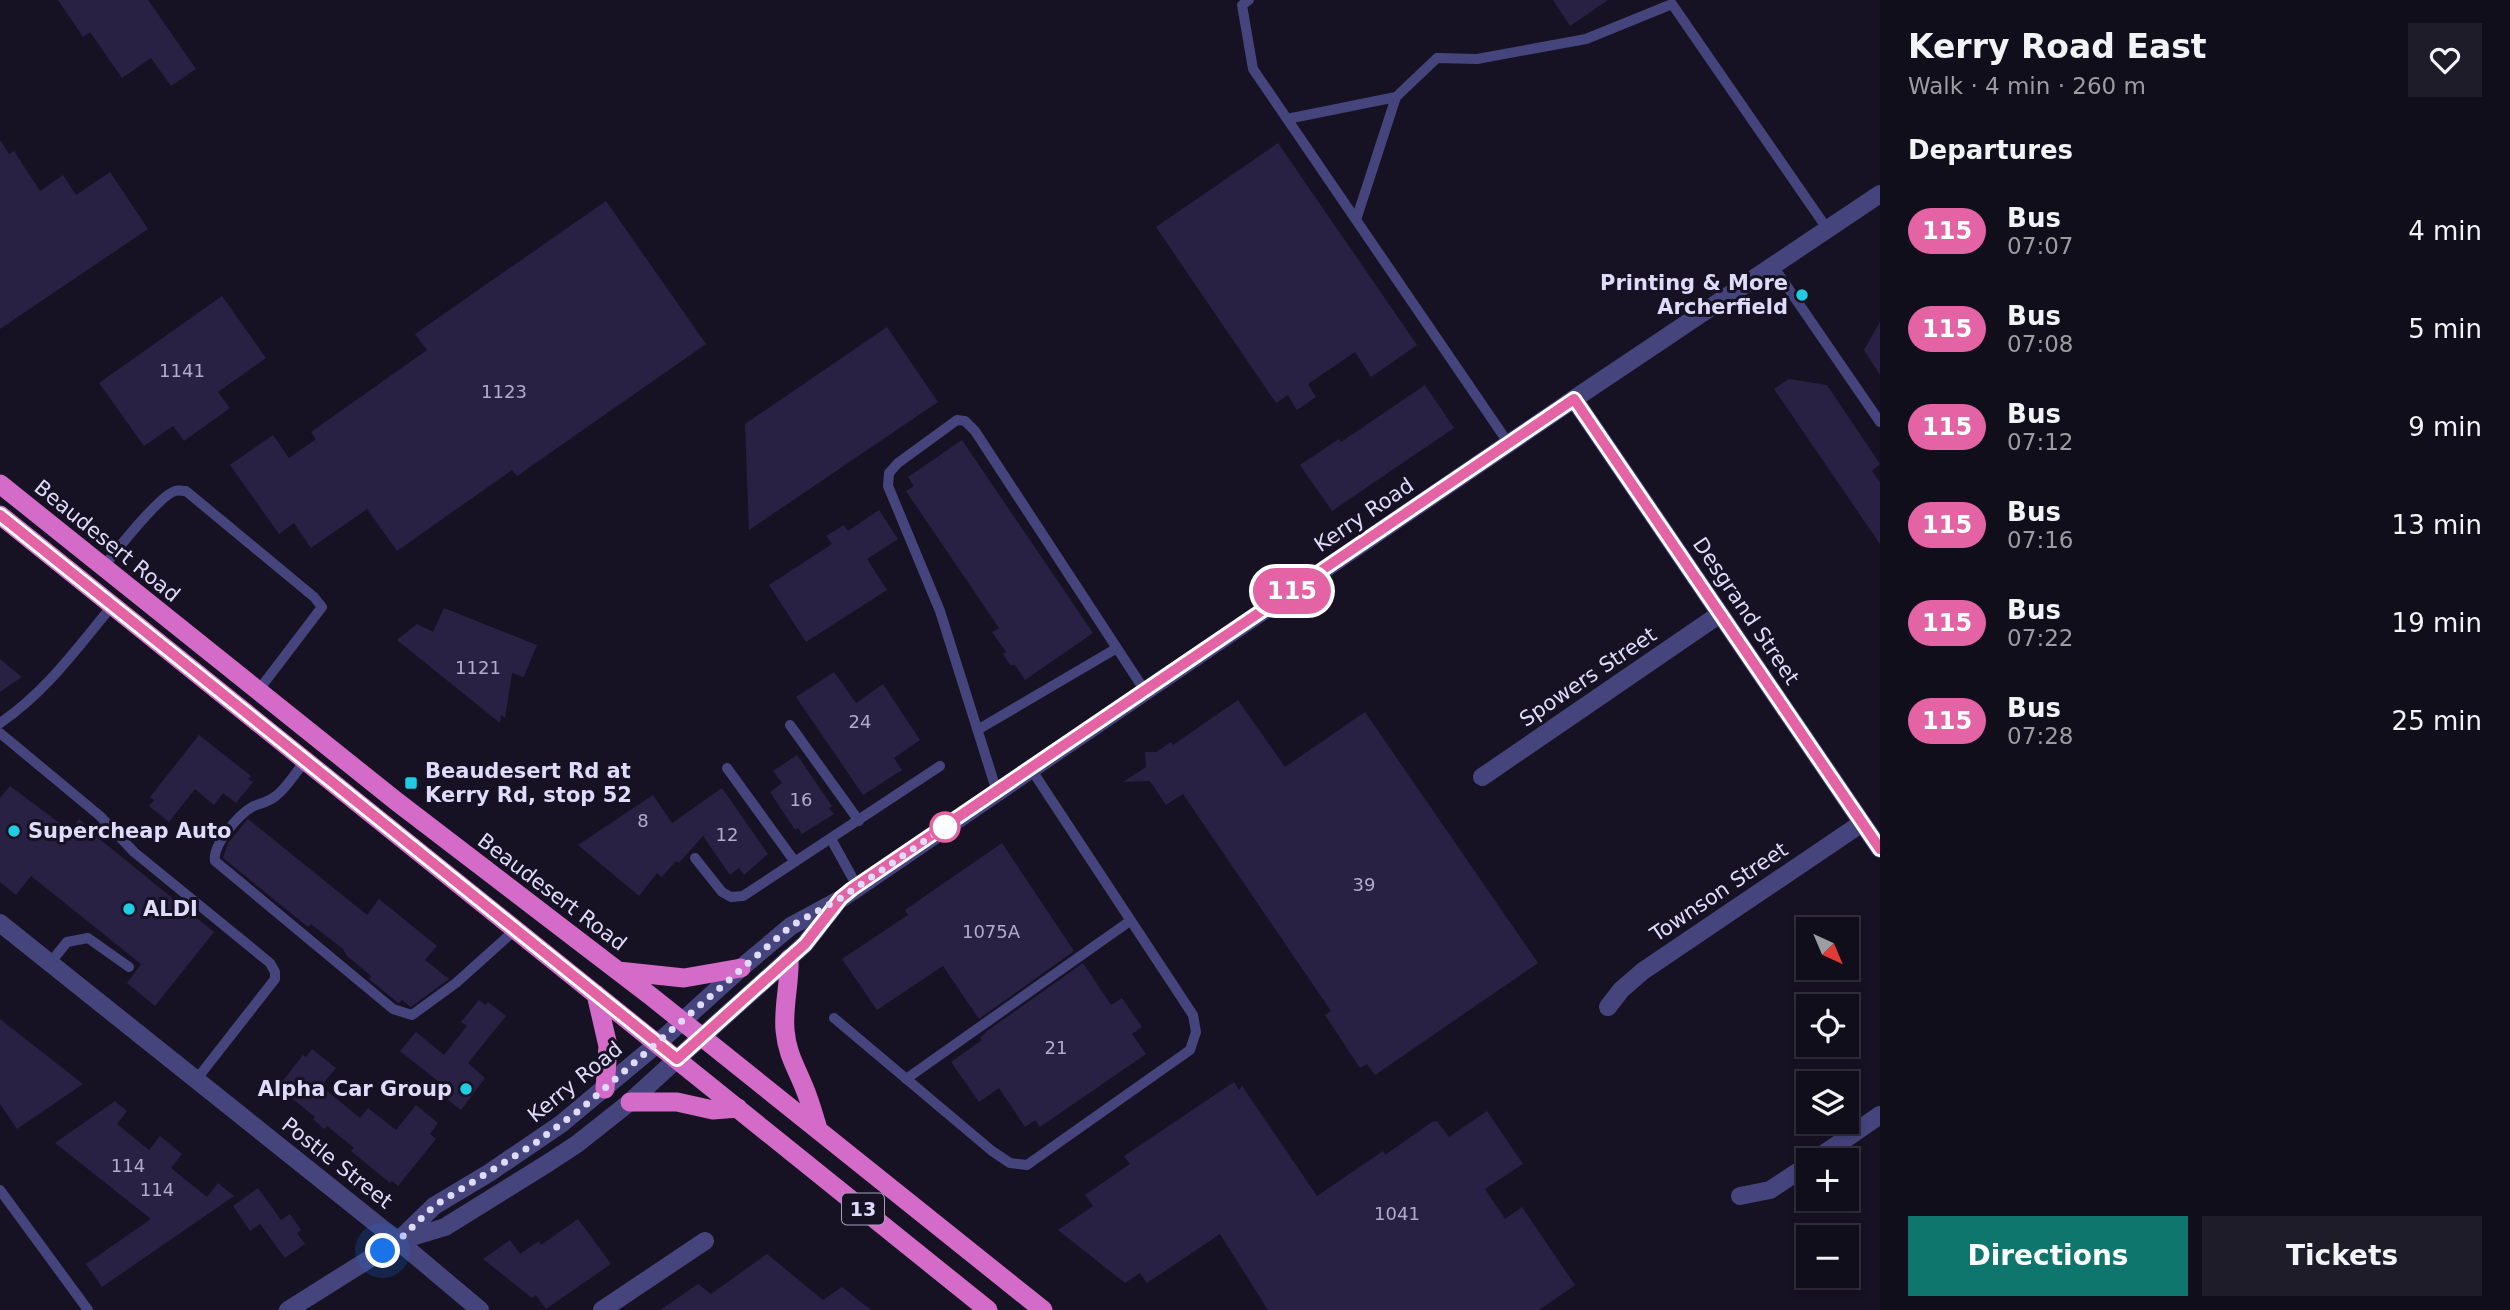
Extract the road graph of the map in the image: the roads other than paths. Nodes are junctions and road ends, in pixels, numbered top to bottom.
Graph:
1 (1249, 0) edge
2 (1396, 97) junction
3 (1287, 119) junction
4 (1880, 194) edge
5 (1356, 220) junction
6 (1828, 229) junction
7 (1773, 266) junction
8 (1574, 399) junction
9 (1880, 422) edge
10 (1509, 444) junction
11 (0, 484) edge
12 (0, 515) edge
13 (103, 568) junction
14 (112, 606) junction
15 (1720, 614) junction
16 (1116, 648) junction
17 (257, 691) junction
18 (1145, 691) junction
19 (0, 723) edge
20 (789, 725) dead end
21 (979, 729) junction
22 (0, 733) edge
23 (305, 761) junction
24 (940, 766) dead end
25 (727, 768) dead end
26 (1031, 769) junction
27 (1482, 777) dead end
28 (997, 792) junction
29 (859, 821) junction
30 (1862, 823) junction
31 (831, 839) junction
32 (1880, 849) edge
33 (695, 858) dead end
34 (795, 862) junction
35 (857, 886) junction
36 (841, 898) junction
37 (1130, 921) junction
38 (0, 923) edge
39 (516, 929) junction
40 (789, 959) junction
41 (50, 963) junction
42 (130, 967) dead end
43 (741, 968) junction
44 (617, 971) junction
45 (596, 994) junction
46 (1608, 1007) dead end
47 (834, 1018) dead end
48 (681, 1022) junction
49 (701, 1038) junction
50 (657, 1044) junction
51 (677, 1059) junction
52 (906, 1079) junction
53 (196, 1080) junction
54 (605, 1089) junction
55 (630, 1102) junction
56 (738, 1108) junction
57 (1880, 1115) edge
58 (818, 1129) junction
59 (1832, 1148) edge
60 (1796, 1173) edge
61 (0, 1190) edge
62 (1740, 1196) dead end
63 (398, 1241) junction
64 (705, 1241) dead end
65 (88, 1310) edge
66 (288, 1310) edge
67 (480, 1310) edge
68 (602, 1310) edge
69 (988, 1310) edge
70 (1043, 1310) edge

1 - 3 lane
2 - 3 lane
2 - 5 lane
2 - 6 lane
3 - 5 lane
4 - 6 street, Kerry Road
5 - 10 lane
6 - 7 street, Kerry Road
7 - 8 street, Kerry Road
7 - 9 lane
8 - 10 street, Kerry Road
8 - 15 street, Desgrand Street
10 - 18 street, Kerry Road
11 - 13 highway, Beaudesert Road / 13
12 - 14 highway, 13
13 - 17 highway, Beaudesert Road / 13
13 - 17 lane
14 - 19 lane
14 - 23 highway, 13
15 - 27 street, Spowers Street
15 - 30 street, Desgrand Street
16 - 18 lane
16 - 21 lane
16 - 21 lane
17 - 44 highway, Beaudesert Road / 13
18 - 26 street, Kerry Road
20 - 29 lane
21 - 28 lane
22 - 53 lane
23 - 39 highway, 13
23 - 39 lane
24 - 29 lane
25 - 34 lane
26 - 28 street, Kerry Road
26 - 37 lane
28 - 35 street, Kerry Road
29 - 31 lane
30 - 32 street, Desgrand Street
30 - 46 street, Townson Street
31 - 34 lane
31 - 35 lane
33 - 34 lane
35 - 36 street, Kerry Road
36 - 40 street, Kerry Road
36 - 43 street, Kerry Road
37 - 52 lane
37 - 52 lane
38 - 41 street, Postle Street
39 - 45 highway, 13
40 - 49 street, Kerry Road
40 - 58 highway
41 - 42 lane
41 - 53 street, Postle Street
43 - 44 highway
43 - 48 street, Kerry Road
44 - 48 highway, Beaudesert Road / 13
45 - 50 highway, 13
45 - 54 highway
47 - 52 lane
48 - 49 highway, Beaudesert Road / 13
48 - 50 street, Kerry Road
49 - 51 street, Kerry Road
49 - 58 highway, Beaudesert Road / 13
50 - 51 highway, 13
50 - 54 street, Kerry Road
51 - 55 street, Kerry Road
51 - 56 highway, 13
53 - 63 street, Postle Street
54 - 63 street, Kerry Road
55 - 56 highway
55 - 63 street, Kerry Road
56 - 69 highway, 13
57 - 59 street
58 - 70 highway, Beaudesert Road / 13
60 - 62 street
61 - 65 lane
63 - 66 street, Kerry Road
63 - 67 street, Postle Street
64 - 68 street

